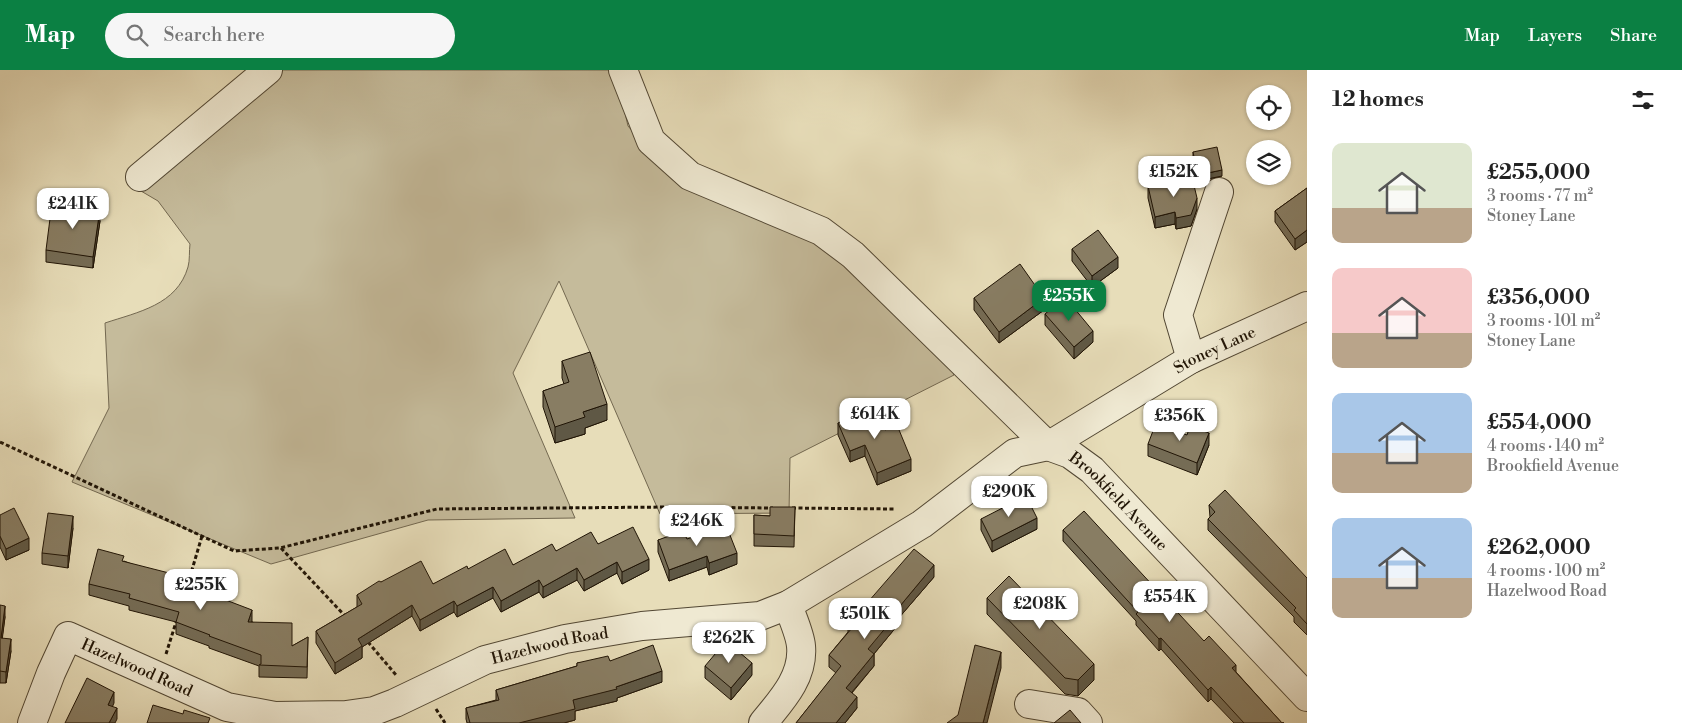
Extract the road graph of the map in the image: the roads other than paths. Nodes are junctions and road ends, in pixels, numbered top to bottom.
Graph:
1 (268, 70) edge
2 (623, 70) edge
3 (140, 177) dead end
4 (1220, 192) dead end
5 (1307, 306) edge
6 (1191, 359) junction
7 (1048, 446) junction
8 (788, 605) junction
9 (1307, 697) edge
10 (1030, 704) dead end
11 (346, 719) edge
12 (32, 723) edge
13 (763, 723) edge
14 (1088, 723) edge

1 - 3 street
2 - 7 street
4 - 6 street
5 - 6 street, Stoney Lane
6 - 7 street, Stoney Lane
7 - 8 street, Hazelwood Road
7 - 9 street, Brookfield Avenue
8 - 11 street, Hazelwood Road
8 - 13 street
10 - 14 street
11 - 12 street, Hazelwood Road

